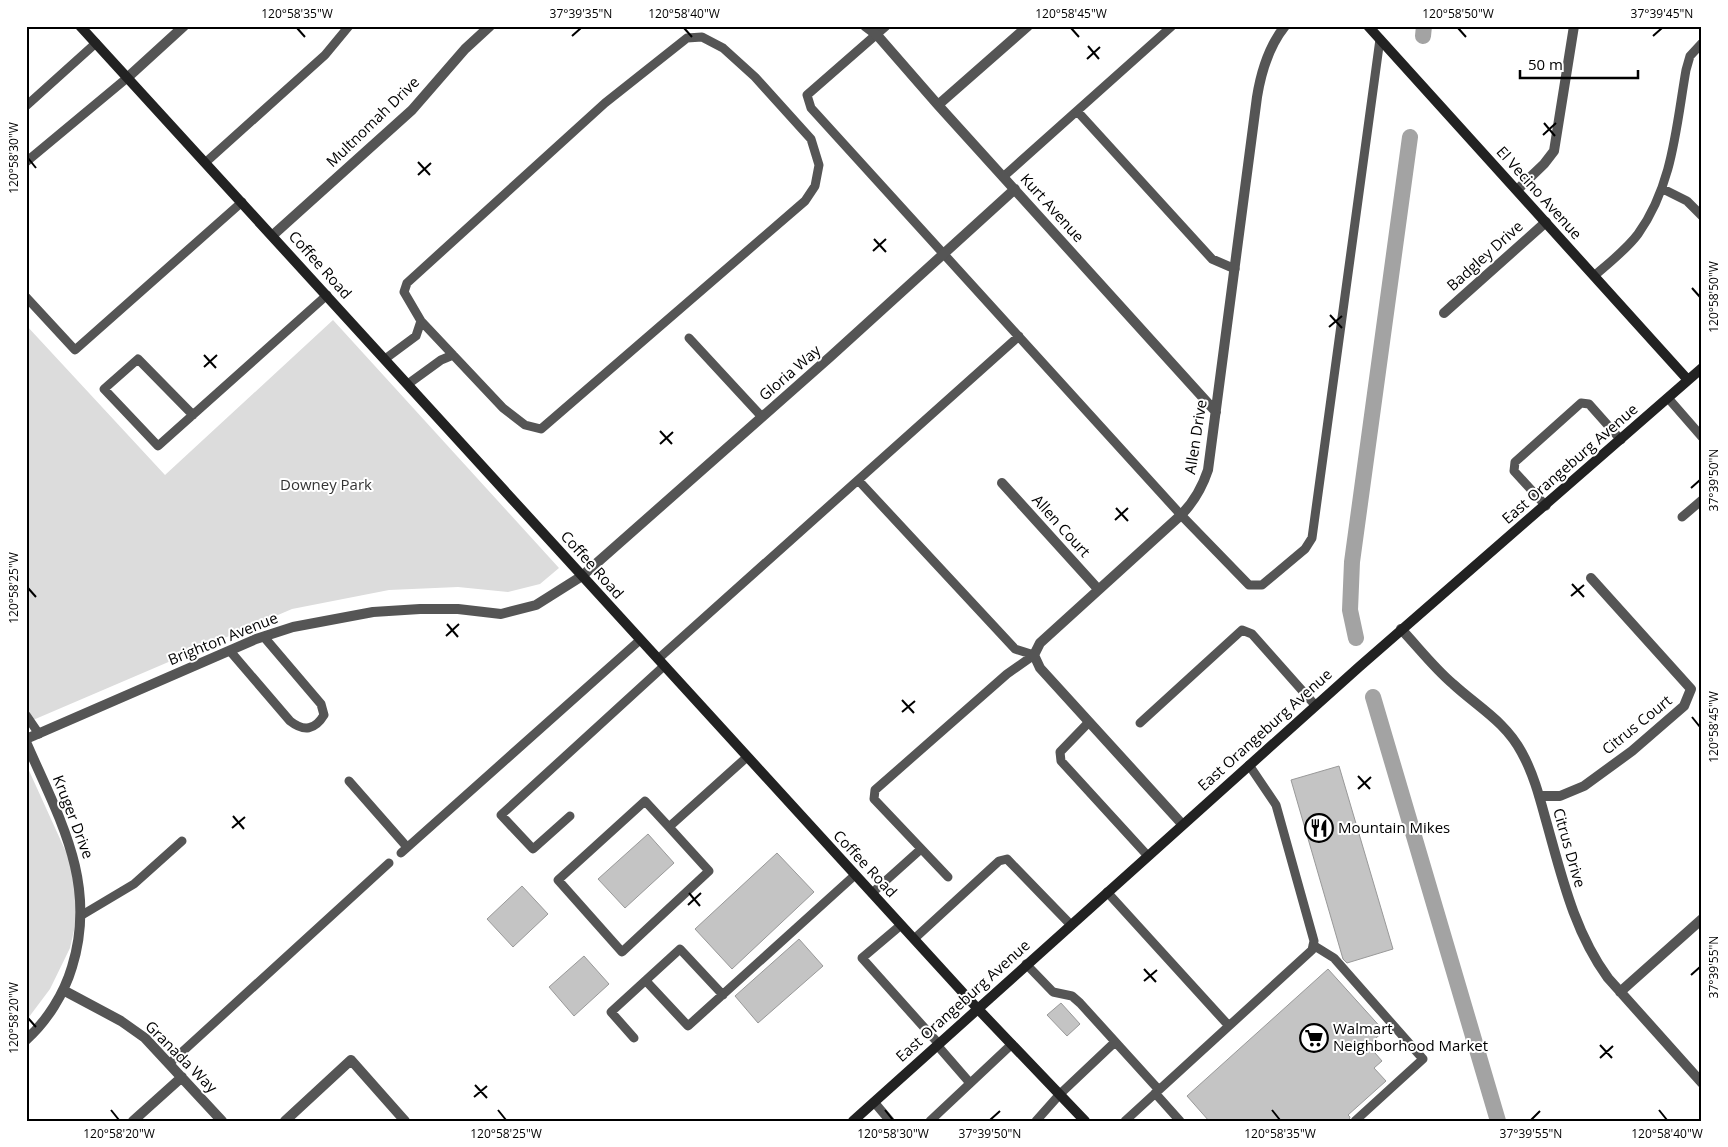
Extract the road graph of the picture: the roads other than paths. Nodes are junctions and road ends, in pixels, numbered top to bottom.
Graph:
1 (80, 26) edge
2 (184, 26) edge
3 (349, 26) edge
4 (490, 26) edge
5 (865, 26) edge
6 (886, 26) edge
7 (1028, 26) edge
8 (1172, 26) edge
9 (1285, 26) edge
10 (1368, 26) edge
11 (1574, 26) edge
12 (877, 35) junction
13 (1380, 39) junction
14 (96, 43) junction
15 (1702, 43) edge
16 (127, 78) junction
17 (938, 105) junction
18 (26, 106) edge
19 (1077, 111) junction
20 (26, 162) edge
21 (206, 162) junction
22 (1003, 176) junction
23 (1015, 189) junction
24 (1663, 189) junction
25 (1517, 190) junction
26 (242, 202) junction
27 (1702, 216) edge
28 (1546, 222) junction
29 (273, 235) junction
30 (945, 254) junction
31 (1235, 269) junction
32 (1594, 276) junction
33 (327, 295) junction
34 (26, 297) edge
35 (1444, 313) dead end
36 (421, 321) junction
37 (1020, 336) junction
38 (689, 338) dead end
39 (453, 355) junction
40 (385, 359) junction
41 (1702, 368) edge
42 (1688, 380) junction
43 (408, 384) junction
44 (1668, 398) junction
45 (1216, 412) junction
46 (193, 415) junction
47 (762, 417) junction
48 (1702, 437) edge
49 (1621, 440) junction
50 (858, 480) junction
51 (1002, 483) dead end
52 (1702, 500) edge
53 (1546, 506) junction
54 (1181, 515) junction
55 (1682, 517) dead end
56 (582, 576) junction
57 (1591, 578) dead end
58 (1098, 589) junction
59 (1401, 629) junction
60 (264, 637) junction
61 (640, 640) junction
62 (230, 651) junction
63 (1034, 655) junction
64 (661, 663) junction
65 (1316, 705) junction
66 (26, 715) edge
67 (1089, 722) junction
68 (1140, 723) dead end
69 (39, 734) junction
70 (26, 741) edge
71 (747, 757) junction
72 (1248, 765) junction
73 (348, 781) dead end
74 (1539, 796) junction
75 (570, 816) dead end
76 (1182, 824) junction
77 (669, 827) junction
78 (182, 841) dead end
79 (921, 849) junction
80 (1147, 855) junction
81 (388, 863) dead end
82 (855, 875) junction
83 (948, 877) dead end
84 (1107, 892) junction
85 (872, 893) junction
86 (82, 915) junction
87 (1702, 919) edge
88 (1070, 924) junction
89 (901, 925) junction
90 (914, 939) junction
91 (1313, 945) junction
92 (1026, 964) junction
93 (646, 981) junction
94 (63, 990) junction
95 (1620, 992) junction
96 (723, 995) junction
97 (977, 1008) junction
98 (1229, 1026) junction
99 (634, 1038) dead end
100 (26, 1040) edge
101 (1115, 1042) junction
102 (938, 1044) junction
103 (1012, 1044) junction
104 (170, 1064) junction
105 (182, 1077) junction
106 (970, 1083) junction
107 (1702, 1083) edge
108 (1157, 1091) junction
109 (1060, 1094) junction
110 (874, 1102) junction
111 (133, 1121) edge
112 (222, 1121) edge
113 (285, 1121) edge
114 (405, 1121) edge
115 (853, 1121) edge
116 (890, 1121) edge
117 (930, 1121) edge
118 (1036, 1121) edge
119 (1085, 1121) edge
120 (1125, 1121) edge
121 (1180, 1121) edge
122 (1355, 1121) edge

1 - 14 street, Coffee Road
2 - 16 street
3 - 21 lane
4 - 29 street, Multnomah Drive
5 - 12 street, Kurt Avenue
6 - 12 lane
7 - 17 street
8 - 19 lane
9 - 31 street, Allen Drive
10 - 13 street, El Vecino Avenue
11 - 25 street
12 - 17 street, Kurt Avenue
12 - 30 lane
13 - 25 street, El Vecino Avenue
13 - 54 lane
14 - 16 street, Coffee Road
14 - 18 lane
15 - 24 lane
16 - 20 lane
16 - 21 street, Coffee Road
17 - 22 street, Kurt Avenue
19 - 22 lane
19 - 31 lane
21 - 26 street, Coffee Road
22 - 23 street, Kurt Avenue
23 - 30 street, Gloria Way
23 - 45 street, Kurt Avenue
24 - 27 lane
24 - 32 lane
25 - 28 street, El Vecino Avenue
26 - 29 street, Coffee Road
26 - 34 lane
28 - 32 street, El Vecino Avenue
28 - 35 street, Badgley Drive
29 - 33 street, Coffee Road
30 - 37 lane
30 - 47 street, Gloria Way
31 - 45 street, Allen Drive
32 - 42 street, El Vecino Avenue
33 - 40 street, Coffee Road
33 - 46 lane
36 - 39 lane
36 - 39 lane
36 - 40 lane
37 - 50 lane
37 - 54 lane
38 - 47 lane
39 - 43 lane
40 - 43 street, Coffee Road
41 - 42 street, East Orangeburg Avenue
42 - 44 street, East Orangeburg Avenue
43 - 56 street, Coffee Road
44 - 48 lane
44 - 49 street, East Orangeburg Avenue
45 - 54 street, Allen Drive
46 - 46 lane
47 - 56 street, Gloria Way
49 - 53 street, East Orangeburg Avenue
49 - 53 lane
50 - 63 lane
50 - 64 lane
51 - 58 street, Allen Court
52 - 55 lane
53 - 59 street, East Orangeburg Avenue
54 - 58 street, Allen Drive
56 - 60 street, Brighton Avenue
56 - 61 street, Coffee Road
57 - 74 street, Citrus Court
58 - 63 street, Allen Drive
59 - 65 street, East Orangeburg Avenue
59 - 74 street, Citrus Drive
60 - 62 street, Brighton Avenue
60 - 62 lane
61 - 64 street, Coffee Road
61 - 73 lane
62 - 69 street, Brighton Avenue
63 - 67 street
63 - 79 lane
64 - 71 street, Coffee Road
64 - 75 lane
65 - 68 lane
65 - 72 street, East Orangeburg Avenue
66 - 69 lane
67 - 76 street
67 - 80 lane
69 - 70 street, Brighton Avenue
70 - 86 street, Kruger Drive
71 - 77 lane
71 - 82 street, Coffee Road
72 - 76 street, East Orangeburg Avenue
72 - 91 lane
74 - 95 street, Citrus Drive
76 - 80 street, East Orangeburg Avenue
77 - 77 lane
78 - 86 lane
79 - 83 lane
79 - 85 lane
80 - 84 street, East Orangeburg Avenue
81 - 104 lane
82 - 85 street, Coffee Road
82 - 96 lane
84 - 88 street, East Orangeburg Avenue
84 - 98 lane
85 - 89 street, Coffee Road
86 - 94 street, Kruger Drive
87 - 95 street
88 - 90 lane
88 - 92 street, East Orangeburg Avenue
89 - 90 street, Coffee Road
89 - 102 lane
90 - 97 street, Coffee Road
91 - 98 lane
91 - 122 lane
92 - 97 street, East Orangeburg Avenue
92 - 101 lane
93 - 96 lane
93 - 96 lane
93 - 99 lane
94 - 100 street, Kruger Drive
94 - 104 street, Granada Way
95 - 107 street, Citrus Drive
97 - 102 street, East Orangeburg Avenue
97 - 103 street, Coffee Road
98 - 108 lane
101 - 108 lane
101 - 109 lane
102 - 106 lane
102 - 110 street, East Orangeburg Avenue
103 - 106 lane
103 - 109 street, Coffee Road
104 - 105 street, Granada Way
105 - 111 street
105 - 112 street, Granada Way
106 - 117 lane
108 - 120 lane
108 - 121 lane
109 - 118 lane
109 - 119 street, Coffee Road
110 - 115 street, East Orangeburg Avenue
110 - 116 lane
113 - 114 street

